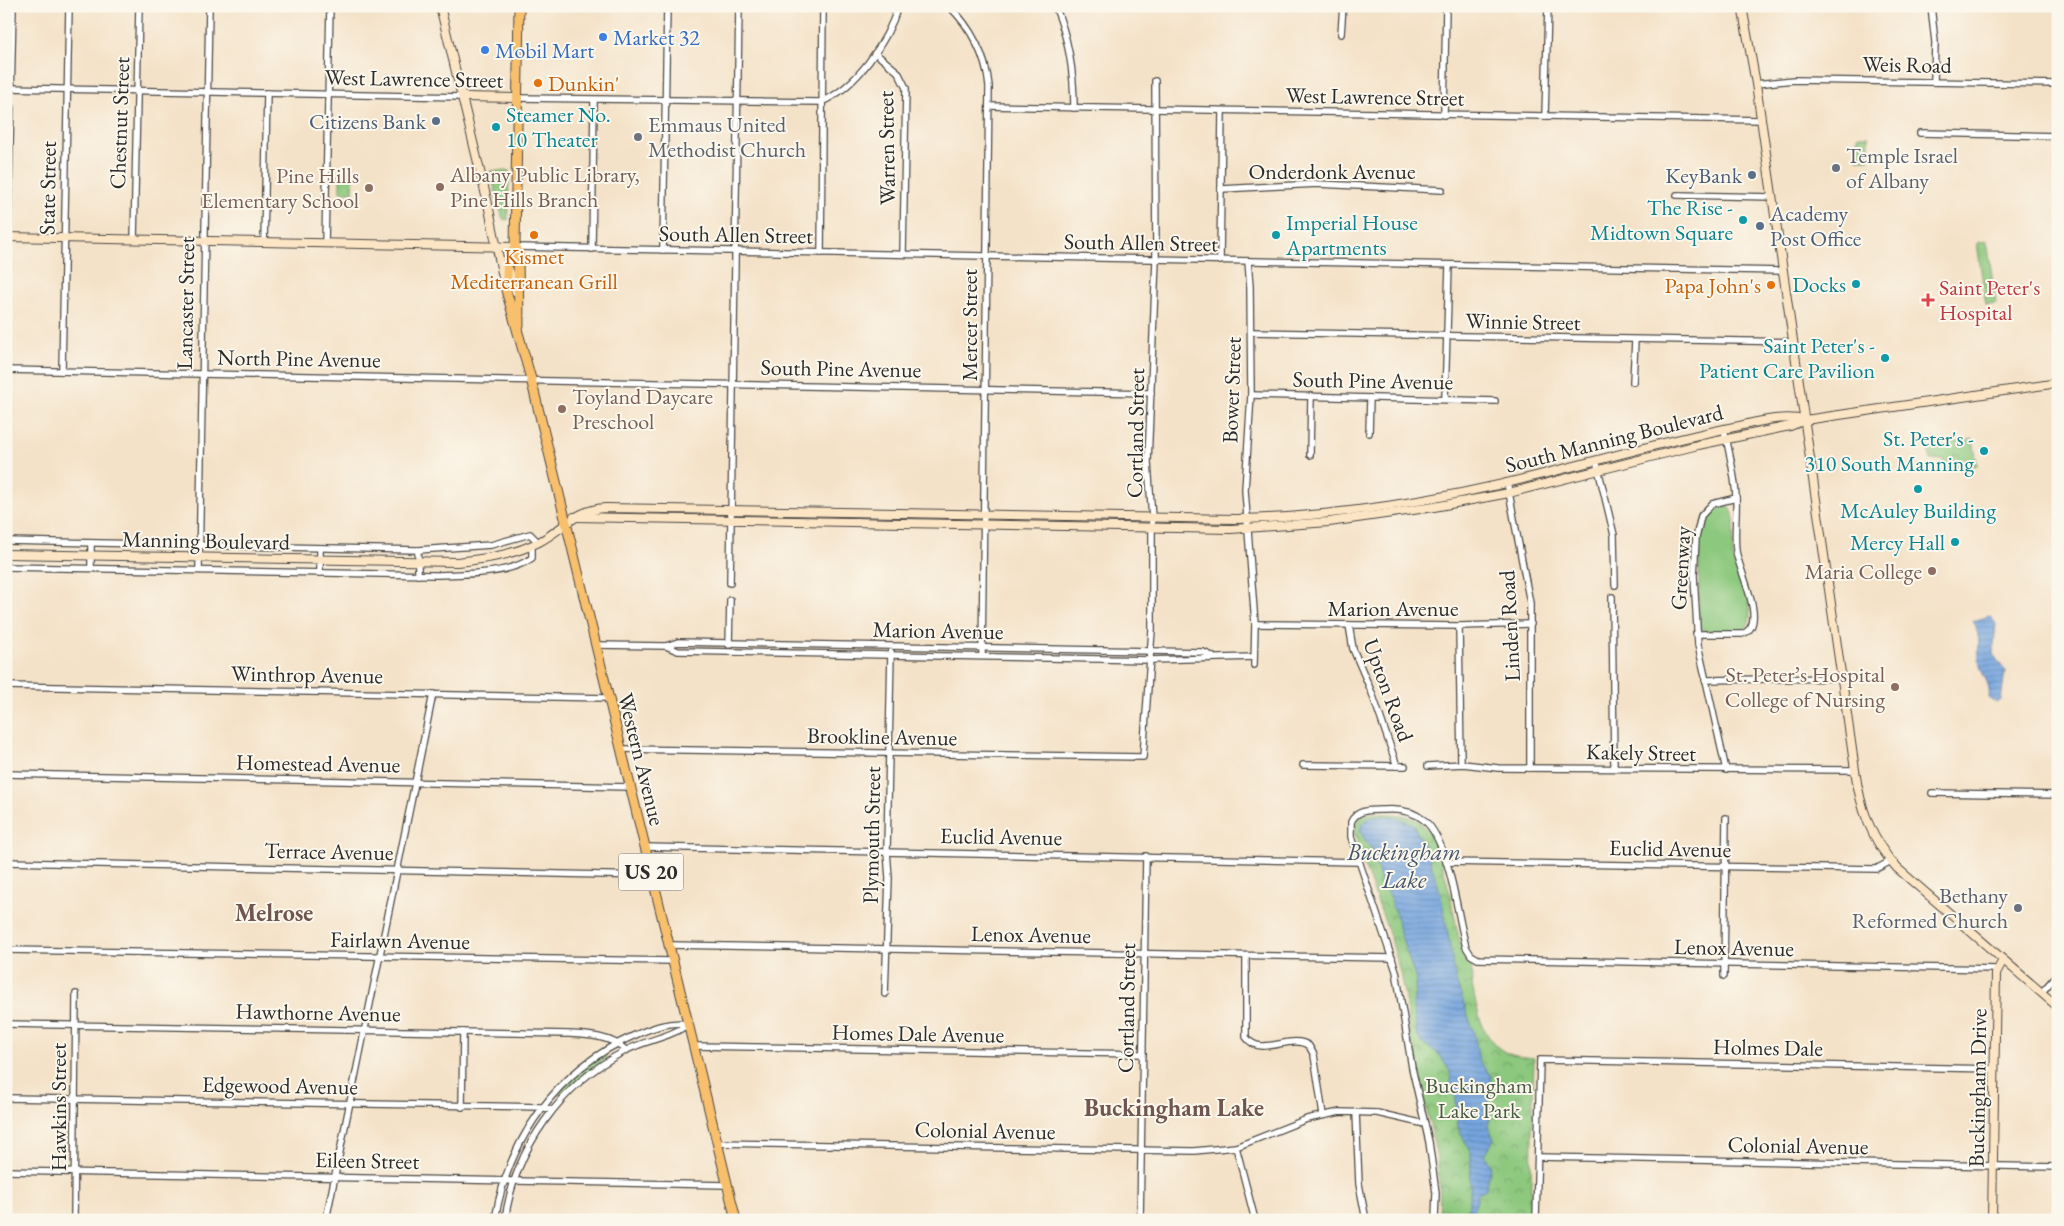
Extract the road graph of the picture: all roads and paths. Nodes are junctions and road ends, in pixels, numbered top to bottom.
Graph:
1 (12, 6) edge
2 (69, 6) edge
3 (139, 6) edge
4 (209, 6) edge
5 (330, 6) edge
6 (440, 6) edge
7 (519, 6) edge
8 (667, 6) edge
9 (739, 6) edge
10 (823, 6) edge
11 (898, 6) edge
12 (949, 6) edge
13 (1055, 6) edge
14 (1343, 6) edge
15 (1446, 6) edge
16 (1548, 6) edge
17 (1742, 6) edge
18 (1932, 6) edge
19 (1342, 34) dead end
20 (875, 53) junction
21 (1155, 81) dead end
22 (1934, 82) junction
23 (1756, 84) junction
24 (2058, 84) edge
25 (8, 88) edge
26 (67, 89) junction
27 (138, 90) junction
28 (207, 92) junction
29 (268, 93) junction
30 (328, 94) junction
31 (462, 97) junction
32 (518, 98) junction
33 (594, 100) junction
34 (666, 101) junction
35 (737, 102) junction
36 (821, 102) junction
37 (989, 106) junction
38 (1074, 108) junction
39 (1155, 109) junction
40 (1222, 111) junction
41 (1444, 115) junction
42 (1545, 116) junction
43 (1761, 120) junction
44 (1920, 133) dead end
45 (2058, 136) edge
46 (1221, 190) junction
47 (1442, 190) dead end
48 (1677, 195) dead end
49 (1773, 197) junction
50 (7, 237) edge
51 (64, 238) junction
52 (134, 240) junction
53 (204, 241) junction
54 (264, 243) junction
55 (325, 244) junction
56 (515, 247) junction
57 (498, 248) junction
58 (592, 249) junction
59 (663, 250) junction
60 (736, 251) junction
61 (821, 253) junction
62 (903, 254) junction
63 (987, 256) junction
64 (1156, 260) junction
65 (1220, 261) junction
66 (1248, 261) junction
67 (507, 264) junction
68 (1449, 265) junction
69 (1784, 271) junction
70 (506, 290) junction
71 (518, 299) junction
72 (1251, 332) junction
73 (520, 336) junction
74 (1447, 337) junction
75 (1635, 340) junction
76 (1794, 342) junction
77 (6, 370) edge
78 (62, 371) junction
79 (202, 374) junction
80 (531, 379) junction
81 (1633, 382) dead end
82 (2058, 383) edge
83 (733, 384) junction
84 (986, 388) junction
85 (1151, 393) junction
86 (1251, 395) junction
87 (1311, 396) junction
88 (1370, 398) junction
89 (1445, 399) junction
90 (1495, 401) dead end
91 (1805, 420) junction
92 (1724, 429) junction
93 (1369, 433) dead end
94 (1726, 439) junction
95 (1310, 455) dead end
96 (1596, 460) junction
97 (1599, 469) junction
98 (1507, 482) junction
99 (1509, 492) junction
100 (1432, 498) junction
101 (1736, 498) junction
102 (1394, 503) junction
103 (1434, 507) junction
104 (652, 509) junction
105 (731, 510) junction
106 (821, 511) junction
107 (1328, 512) junction
108 (898, 513) junction
109 (984, 514) junction
110 (1396, 514) junction
111 (574, 516) junction
112 (1068, 516) junction
113 (1152, 518) junction
114 (652, 519) junction
115 (1247, 519) junction
116 (730, 520) junction
117 (821, 521) junction
118 (1329, 522) junction
119 (898, 523) junction
120 (983, 524) junction
121 (566, 525) junction
122 (1068, 526) junction
123 (1152, 528) junction
124 (1248, 528) junction
125 (6, 541) edge
126 (91, 543) junction
127 (535, 544) junction
128 (199, 546) junction
129 (320, 548) junction
130 (418, 550) junction
131 (6, 554) edge
132 (91, 556) junction
133 (199, 558) junction
134 (320, 560) junction
135 (418, 563) junction
136 (6, 567) edge
137 (91, 568) junction
138 (199, 570) junction
139 (320, 573) junction
140 (418, 575) junction
141 (730, 583) dead end
142 (1615, 585) dead end
143 (1612, 597) dead end
144 (730, 600) dead end
145 (1256, 624) junction
146 (1531, 624) junction
147 (1349, 625) junction
148 (1459, 626) junction
149 (1696, 634) junction
150 (729, 643) junction
151 (810, 644) junction
152 (595, 645) junction
153 (666, 646) junction
154 (891, 646) junction
155 (982, 648) junction
156 (1065, 650) junction
157 (1151, 651) junction
158 (730, 652) junction
159 (810, 653) junction
160 (891, 655) junction
161 (982, 656) junction
162 (1212, 656) junction
163 (1254, 657) junction
164 (1065, 658) junction
165 (1150, 660) junction
166 (1254, 665) dead end
167 (1841, 678) junction
168 (1705, 680) junction
169 (6, 686) edge
170 (433, 694) junction
171 (608, 698) junction
172 (620, 749) junction
173 (890, 753) junction
174 (1143, 757) joint
175 (1461, 764) junction
176 (1303, 765) dead end
177 (1397, 766) junction
178 (1405, 766) dead end
179 (1428, 766) dead end
180 (1530, 768) junction
181 (1614, 768) junction
182 (1726, 770) junction
183 (1855, 770) junction
184 (6, 774) edge
185 (415, 782) junction
186 (630, 787) junction
187 (1932, 793) dead end
188 (2058, 796) edge
189 (1726, 818) dead end
190 (644, 847) junction
191 (887, 851) junction
192 (1146, 856) junction
193 (1891, 861) junction
194 (6, 862) edge
195 (1358, 862) junction
196 (1446, 862) junction
197 (1725, 866) junction
198 (397, 870) junction
199 (651, 876) junction
200 (668, 945) junction
201 (886, 949) junction
202 (6, 950) edge
203 (1144, 954) junction
204 (1246, 956) junction
205 (380, 957) junction
206 (1392, 958) junction
207 (2003, 960) junction
208 (672, 961) junction
209 (1724, 964) junction
210 (1997, 969) junction
211 (2058, 974) edge
212 (1724, 976) dead end
213 (2041, 993) junction
214 (76, 994) dead end
215 (885, 994) dead end
216 (2058, 1007) edge
217 (6, 1024) edge
218 (688, 1024) junction
219 (75, 1025) junction
220 (364, 1030) junction
221 (463, 1032) junction
222 (618, 1043) junction
223 (693, 1046) junction
224 (626, 1050) junction
225 (1143, 1054) junction
226 (1995, 1069) junction
227 (6, 1098) edge
228 (74, 1098) junction
229 (350, 1104) junction
230 (462, 1106) junction
231 (542, 1107) junction
232 (552, 1110) junction
233 (1356, 1112) junction
234 (1323, 1115) junction
235 (1426, 1124) junction
236 (717, 1143) junction
237 (1236, 1147) junction
238 (1143, 1150) junction
239 (1538, 1156) junction
240 (1993, 1166) junction
241 (2058, 1167) edge
242 (6, 1171) edge
243 (75, 1172) junction
244 (335, 1177) junction
245 (504, 1180) junction
246 (515, 1180) junction
247 (727, 1185) junction
248 (74, 1220) edge
249 (326, 1220) edge
250 (495, 1220) edge
251 (505, 1220) edge
252 (736, 1220) edge
253 (1140, 1220) edge
254 (1255, 1220) edge
255 (1366, 1220) edge
256 (1435, 1220) edge
257 (1536, 1220) edge
258 (1992, 1220) edge

1 - 25 street
2 - 26 street, State Street
3 - 27 street, Chestnut Street
4 - 28 street, Lancaster Street
5 - 30 street
6 - 31 street, Western Avenue
7 - 32 main road, US 20
8 - 34 street
9 - 35 street
10 - 36 street
11 - 20 street
12 - 37 street, Mercer Street
13 - 38 street
14 - 19 street
15 - 41 street
16 - 42 street
17 - 23 street
18 - 22 street
20 - 36 street
20 - 62 street, Warren Street
21 - 39 street, Cortland Street
22 - 23 street, Weis Road
22 - 24 street, Weis Road
23 - 43 street
25 - 26 street, West Lawrence Street
25 - 50 street
26 - 27 street, West Lawrence Street
26 - 51 street, State Street
27 - 28 street, West Lawrence Street
27 - 52 street, Chestnut Street
28 - 29 street, West Lawrence Street
28 - 53 street, Lancaster Street
29 - 30 street, West Lawrence Street
29 - 54 street
30 - 31 street, West Lawrence Street
30 - 55 street
31 - 32 street, West Lawrence Street
31 - 57 street, Western Avenue
32 - 33 street, West Lawrence Street
32 - 56 main road, US 20
33 - 34 street, West Lawrence Street
33 - 58 street
34 - 35 street, West Lawrence Street
34 - 59 street
35 - 36 street, West Lawrence Street
35 - 60 street
36 - 61 street
37 - 38 street, West Lawrence Street
37 - 63 street, Mercer Street
38 - 39 street, West Lawrence Street
39 - 40 street, West Lawrence Street
39 - 64 street, Cortland Street
40 - 41 street, West Lawrence Street
40 - 46 street
41 - 42 street, West Lawrence Street
42 - 43 street, West Lawrence Street
43 - 49 street
44 - 45 street
46 - 47 street, Onderdonk Avenue
46 - 65 street
48 - 49 street
49 - 69 street
50 - 51 street, South Allen Street
51 - 52 street, South Allen Street
51 - 78 street, State Street
52 - 53 street, South Allen Street
53 - 54 street, South Allen Street
53 - 79 street, Lancaster Street
54 - 55 street, South Allen Street
55 - 57 street, South Allen Street
56 - 57 street, South Allen Street
56 - 58 street, South Allen Street
56 - 67 main road, US 20
56 - 71 main road, US 20
57 - 67 street, Western Avenue
57 - 70 street, Western Avenue
58 - 59 street, South Allen Street
59 - 60 street, South Allen Street
60 - 61 street, South Allen Street
60 - 83 street
61 - 62 street, South Allen Street
62 - 63 street, South Allen Street
63 - 64 street, South Allen Street
63 - 84 street, Mercer Street
64 - 65 street, South Allen Street
64 - 85 street, Cortland Street
65 - 66 street, South Allen Street
66 - 68 street, South Allen Street
66 - 72 street, Bower Street
67 - 70 main road, US 20
67 - 71 street, Western Avenue
68 - 69 street, South Allen Street
68 - 74 street
69 - 76 street
70 - 73 main road, Western Avenue / US 20
71 - 73 main road, Western Avenue / US 20
72 - 74 street, Winnie Street
72 - 86 street, Bower Street
73 - 80 main road, Western Avenue / US 20
74 - 75 street, Winnie Street
74 - 89 street
75 - 76 street, Winnie Street
75 - 81 street
76 - 91 street
77 - 78 street, North Pine Avenue
78 - 79 street, North Pine Avenue
79 - 80 street, North Pine Avenue
79 - 128 street, Lancaster Street
80 - 83 street, South Pine Avenue
80 - 121 main road, Western Avenue / US 20
82 - 91 street, South Manning Boulevard
83 - 84 street, South Pine Avenue
83 - 105 street
84 - 85 street, South Pine Avenue
84 - 109 street, Mercer Street
85 - 113 street, Cortland Street
86 - 87 street, South Pine Avenue
86 - 115 street, Bower Street
87 - 88 street, South Pine Avenue
87 - 95 street
88 - 89 street, South Pine Avenue
88 - 93 street
89 - 90 street, South Pine Avenue
91 - 92 street, South Manning Boulevard
91 - 94 street, South Manning Boulevard
91 - 167 street
92 - 94 street, Greenway
92 - 96 street, South Manning Boulevard
94 - 97 street, South Manning Boulevard
94 - 101 street, Greenway
96 - 97 street
96 - 98 street, South Manning Boulevard
97 - 99 street, South Manning Boulevard
97 - 142 street
98 - 99 street, Linden Road
98 - 100 street, South Manning Boulevard
99 - 103 street, South Manning Boulevard
99 - 146 street, Linden Road
100 - 102 street, South Manning Boulevard
100 - 103 street
101 - 149 street, Greenway
101 - 149 street, Greenway
102 - 107 street, South Manning Boulevard
102 - 110 street
103 - 110 street, South Manning Boulevard
104 - 105 street, South Manning Boulevard
104 - 111 street, South Manning Boulevard
104 - 114 street
105 - 106 street, South Manning Boulevard
105 - 116 street
106 - 108 street, South Manning Boulevard
106 - 117 street
107 - 115 street, South Manning Boulevard
107 - 118 street
108 - 109 street, South Manning Boulevard
108 - 119 street
109 - 112 street, South Manning Boulevard
109 - 120 street, Mercer Street
110 - 118 street, South Manning Boulevard
111 - 114 street, South Manning Boulevard
111 - 121 street
112 - 113 street, South Manning Boulevard
112 - 122 street
113 - 115 street, South Manning Boulevard
113 - 123 street, Cortland Street
114 - 116 street, South Manning Boulevard
115 - 124 street, Bower Street
116 - 117 street, South Manning Boulevard
116 - 141 street
117 - 119 street, South Manning Boulevard
118 - 124 street, South Manning Boulevard
119 - 120 street, South Manning Boulevard
120 - 122 street, South Manning Boulevard
120 - 155 street, Mercer Street
121 - 127 street, Manning Boulevard
121 - 152 main road, Western Avenue / US 20
122 - 123 street, South Manning Boulevard
123 - 124 street, South Manning Boulevard
123 - 157 street, Cortland Street
124 - 145 street, Bower Street
125 - 126 street, Manning Boulevard
126 - 128 street, Manning Boulevard
126 - 132 street, Manning Boulevard
127 - 130 street, Manning Boulevard
127 - 135 street, Manning Boulevard
127 - 140 street, Manning Boulevard
128 - 129 street, Manning Boulevard
128 - 133 street, Lancaster Street
129 - 130 street, Manning Boulevard
129 - 134 street, Manning Boulevard
130 - 135 street
131 - 132 street, Manning Boulevard
132 - 133 street, Manning Boulevard
132 - 137 street, Manning Boulevard
133 - 134 street, Manning Boulevard
133 - 138 street, Lancaster Street
134 - 135 street, Manning Boulevard
134 - 139 street, Manning Boulevard
135 - 140 street
136 - 137 street, Manning Boulevard
137 - 138 street, Manning Boulevard
138 - 139 street, Manning Boulevard
139 - 140 street, Manning Boulevard
143 - 181 street
144 - 150 street
145 - 147 street, Marion Avenue
145 - 163 street, Bower Street
146 - 148 street, Marion Avenue
146 - 180 street, Linden Road
147 - 148 street, Marion Avenue
147 - 177 street, Upton Road
148 - 175 street
149 - 168 street, Greenway
150 - 151 street, Marion Avenue
150 - 153 street, Marion Avenue
150 - 158 street
151 - 154 street, Marion Avenue
151 - 159 street
152 - 153 street, Marion Avenue
152 - 171 main road, Western Avenue / US 20
153 - 158 street, Marion Avenue
154 - 155 street, Marion Avenue
154 - 160 street, Plymouth Street
155 - 156 street, Marion Avenue
155 - 161 street, Mercer Street
156 - 157 street, Marion Avenue
156 - 164 street
157 - 162 street, Marion Avenue
157 - 165 street, Cortland Street
158 - 159 street, Marion Avenue
159 - 160 street, Marion Avenue
160 - 161 street, Marion Avenue
160 - 173 street, Plymouth Street
161 - 164 street, Marion Avenue
162 - 163 street, Marion Avenue
162 - 165 street, Marion Avenue
163 - 166 street, Bower Street
164 - 165 street, Marion Avenue
165 - 174 street, Cortland Street
167 - 168 street
167 - 183 street
168 - 182 street, Greenway
169 - 170 street, Winthrop Avenue
170 - 171 street, Winthrop Avenue
170 - 185 street
171 - 172 main road, Western Avenue / US 20
172 - 173 street, Brookline Avenue
172 - 186 main road, Western Avenue / US 20
173 - 174 street, Brookline Avenue
173 - 191 street, Plymouth Street
175 - 179 street, Kakely Street
175 - 180 street, Kakely Street
176 - 177 street
177 - 178 street
180 - 181 street, Kakely Street
181 - 182 street, Kakely Street
182 - 183 street, Kakely Street
183 - 193 street
184 - 185 street, Homestead Avenue
185 - 186 street, Homestead Avenue
185 - 198 street
186 - 190 main road, Western Avenue / US 20
187 - 188 street
189 - 197 street
190 - 191 street, Euclid Avenue
190 - 199 main road, Western Avenue / US 20
191 - 192 street, Euclid Avenue
191 - 201 street, Plymouth Street
192 - 195 street, Euclid Avenue
192 - 203 street, Cortland Street
193 - 197 street, Euclid Avenue
193 - 207 street
194 - 198 street, Terrace Avenue
195 - 196 street
195 - 206 street
196 - 197 street, Euclid Avenue
196 - 209 street, Lenox Avenue
197 - 209 street
198 - 199 street, Terrace Avenue
198 - 205 street
199 - 200 main road, Western Avenue / US 20
200 - 201 street, Lenox Avenue
200 - 208 main road, Western Avenue / US 20
201 - 203 street, Lenox Avenue
201 - 215 street, Plymouth Street
202 - 205 street, Fairlawn Avenue
203 - 204 street, Lenox Avenue
203 - 225 street, Cortland Street
204 - 206 street, Lenox Avenue
204 - 234 street
205 - 208 street, Fairlawn Avenue
205 - 220 street
206 - 235 street
207 - 210 street
207 - 213 street
208 - 218 main road, Western Avenue / US 20
209 - 210 street, Lenox Avenue
209 - 212 street
210 - 226 street, Buckingham Drive
211 - 213 street
213 - 216 street
214 - 219 street, Hawkins Street
217 - 219 street, Hawthorne Avenue
218 - 222 street
218 - 223 main road, Western Avenue / US 20
218 - 224 street
219 - 220 street, Hawthorne Avenue
219 - 228 street, Hawkins Street
220 - 221 street, Hawthorne Avenue
220 - 229 street
221 - 222 street, Hawthorne Avenue
221 - 230 street
222 - 224 street, Hawthorne Avenue
222 - 231 street
223 - 225 street, Homes Dale Avenue
223 - 236 main road, Western Avenue / US 20
224 - 232 street
225 - 238 street, Cortland Street
226 - 239 street, Holmes Dale
226 - 240 street, Buckingham Drive
227 - 228 street, Edgewood Avenue
228 - 229 street, Edgewood Avenue
228 - 243 street, Hawkins Street
229 - 230 street, Edgewood Avenue
229 - 244 street
230 - 231 street, Edgewood Avenue
231 - 232 street, Edgewood Avenue
231 - 245 street
232 - 246 street
233 - 234 street, Colonial Avenue
233 - 235 street, Colonial Avenue
233 - 255 street
234 - 237 street, Colonial Avenue
235 - 256 street
236 - 238 street, Colonial Avenue
236 - 247 main road, Western Avenue / US 20
237 - 238 street, Colonial Avenue
237 - 254 street
238 - 253 street, Cortland Street
239 - 240 street, Colonial Avenue
239 - 257 street
240 - 241 street, Colonial Avenue
240 - 258 street, Buckingham Drive
242 - 243 street, Eileen Street
243 - 244 street, Eileen Street
243 - 248 street, Hawkins Street
244 - 245 street, Eileen Street
244 - 249 street
245 - 246 street, Eileen Street
245 - 250 street
246 - 247 street, Eileen Street
246 - 251 street
247 - 252 main road, Western Avenue / US 20

